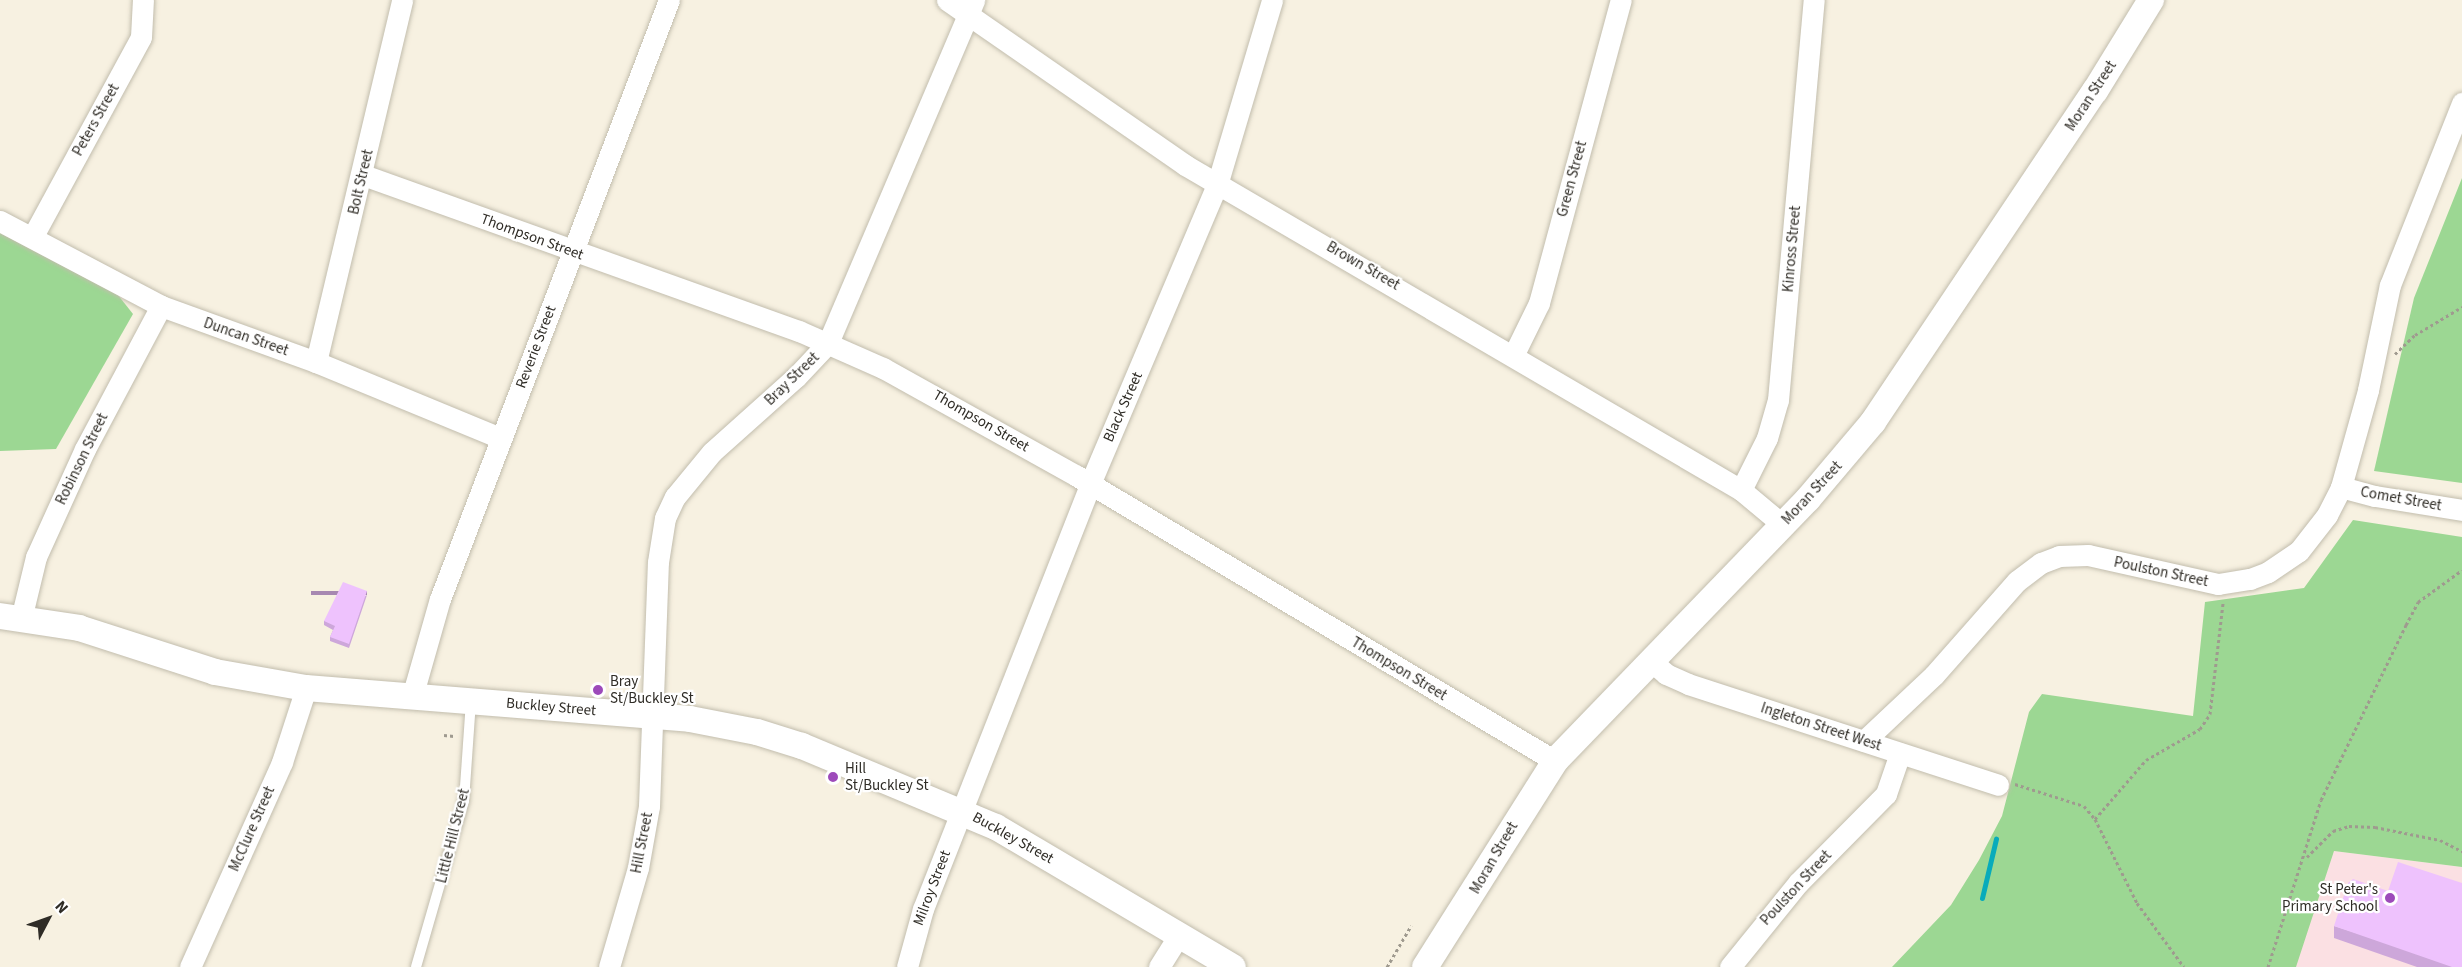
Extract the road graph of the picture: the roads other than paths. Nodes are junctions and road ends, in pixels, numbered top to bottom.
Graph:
1 (144, 0) edge
2 (402, 0) edge
3 (669, 0) edge
4 (947, 0) edge
5 (1272, 0) edge
6 (1621, 0) edge
7 (1814, 0) edge
8 (2151, 0) edge
9 (970, 8) edge
10 (2462, 103) edge
11 (363, 175) junction
12 (1218, 185) junction
13 (0, 221) edge
14 (33, 236) junction
15 (572, 252) junction
16 (161, 306) junction
17 (828, 343) junction
18 (1514, 354) junction
19 (316, 362) junction
20 (500, 438) junction
21 (1090, 484) junction
22 (2341, 487) junction
23 (1741, 490) junction
24 (2462, 510) edge
25 (1783, 525) junction
26 (11, 617) edge
27 (1650, 660) junction
28 (306, 688) junction
29 (412, 697) junction
30 (471, 701) junction
31 (654, 716) junction
32 (1864, 741) junction
33 (1900, 753) junction
34 (1554, 761) junction
35 (1998, 786) road end
36 (962, 811) junction
37 (1180, 934) junction
38 (1431, 963) edge
39 (190, 967) edge
40 (416, 967) edge
41 (609, 967) edge
42 (907, 967) edge
43 (1159, 967) edge
44 (1233, 967) edge
45 (1730, 967) edge

1 - 14 street, Peters Street
2 - 11 street, Bolt Street
3 - 15 street, Reverie Street
4 - 9 street, Brown Street
5 - 12 street, Black Street
6 - 18 street, Green Street
7 - 23 street, Kinross Street
8 - 25 street, Moran Street
9 - 12 street, Brown Street
9 - 17 street, Bray Street
10 - 22 street, Poulston Street
11 - 15 street, Thompson Street
11 - 19 street, Bolt Street
12 - 18 street, Brown Street
12 - 21 street, Black Street
13 - 14 street, Duncan Street
14 - 16 street, Duncan Street
15 - 17 street, Thompson Street
15 - 20 street, Reverie Street
16 - 19 street, Duncan Street
16 - 26 street, Robinson Street
17 - 21 street, Thompson Street
17 - 31 street, Bray Street
18 - 23 street, Brown Street
19 - 20 street, Duncan Street
20 - 29 street, Reverie Street
21 - 34 street, Thompson Street
21 - 36 street, Black Street
22 - 24 street, Comet Street
22 - 32 street, Poulston Street
23 - 25 street, Brown Street
25 - 27 street, Moran Street
26 - 28 street, Buckley Street
27 - 32 street, Ingleton Street West
27 - 34 street, Moran Street
28 - 29 street, Buckley Street
28 - 39 street, McClure Street
29 - 30 street, Buckley Street
30 - 31 street, Buckley Street
30 - 40 lane, Little Hill Street
31 - 36 street, Buckley Street
31 - 41 street, Hill Street
32 - 33 street, Ingleton Street West
33 - 35 street, Ingleton Street West
33 - 45 street, Poulston Street
34 - 38 street, Moran Street
36 - 37 street, Buckley Street
36 - 42 street, Milroy Street
37 - 43 street
37 - 44 street, Buckley Street

